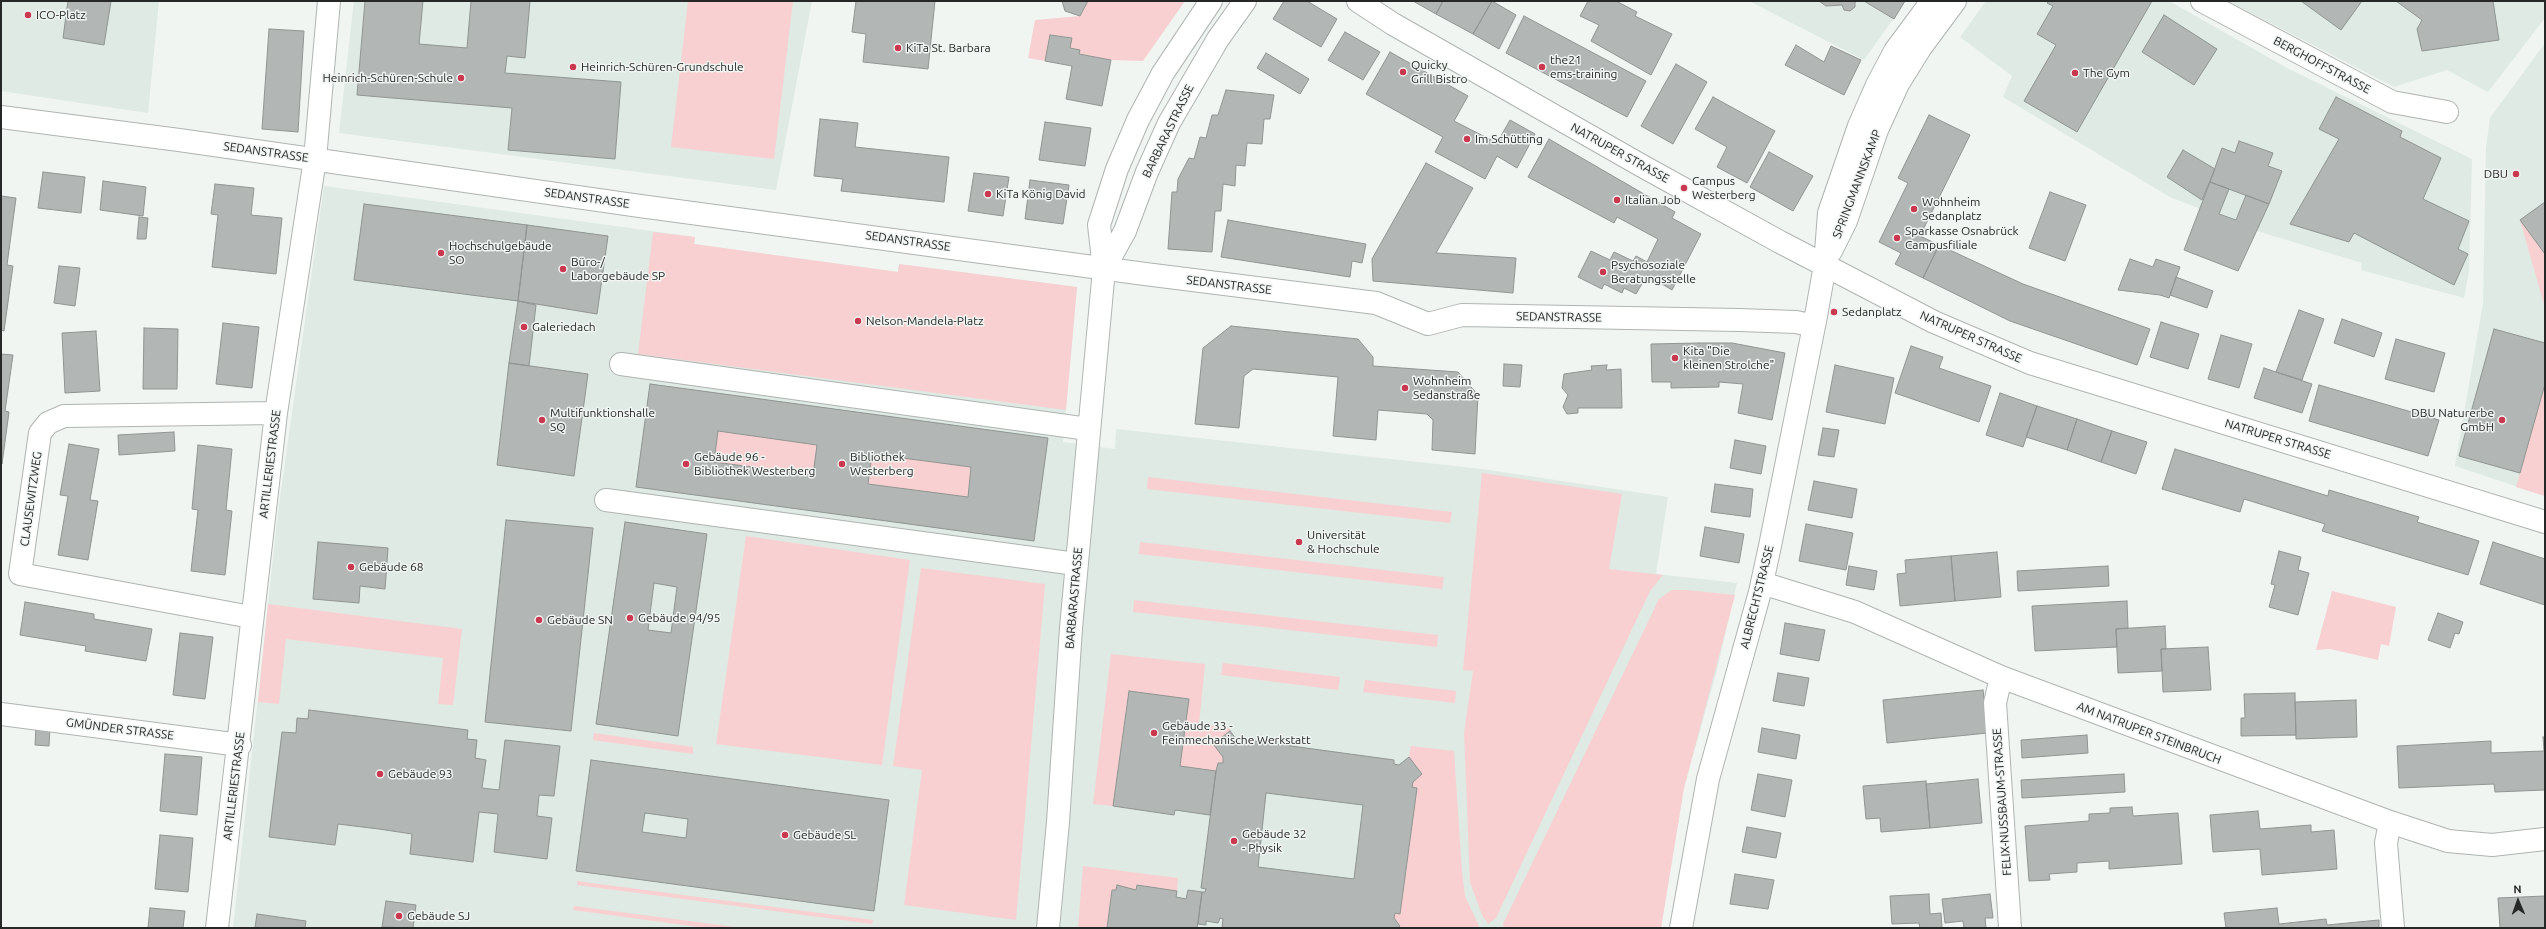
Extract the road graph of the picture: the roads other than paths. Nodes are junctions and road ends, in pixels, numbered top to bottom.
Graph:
1 (329, 1) edge
2 (1211, 1) edge
3 (1245, 1) edge
4 (1358, 1) edge
5 (1932, 1) edge
6 (1955, 1) edge
7 (2202, 1) edge
8 (2447, 112) dead end
9 (1, 117) edge
10 (315, 159) junction
11 (1825, 265) junction
12 (1104, 269) junction
13 (1814, 326) junction
14 (621, 364) dead end
15 (276, 413) junction
16 (1088, 429) junction
17 (606, 500) dead end
18 (2545, 522) edge
19 (1076, 564) junction
20 (1762, 583) junction
21 (251, 617) junction
22 (2002, 677) junction
23 (1, 714) edge
24 (240, 745) junction
25 (2390, 822) junction
26 (2545, 839) edge
27 (217, 928) edge
28 (1048, 928) edge
29 (1681, 928) edge
30 (2010, 928) edge
31 (2393, 928) edge

1 - 10 street, ARTILLERIESTRASSE
2 - 12 street, BARBARASTRASSE
3 - 12 street, BARBARASTRASSE
4 - 11 street, NATRUPER STRASSE
5 - 11 street, SPRINGMANNSKAMP
6 - 11 street, SPRINGMANNSKAMP
7 - 8 street, BERGHOFFSTRASSE
9 - 10 street, SEDANSTRASSE
10 - 12 street, SEDANSTRASSE
10 - 15 street, ARTILLERIESTRASSE
11 - 13 street, ALBRECHTSTRASSE
11 - 18 street, NATRUPER STRASSE
12 - 13 street, SEDANSTRASSE
12 - 16 street, BARBARASTRASSE
13 - 20 street, ALBRECHTSTRASSE
14 - 16 street
15 - 21 street, ARTILLERIESTRASSE
15 - 21 street, CLAUSEWITZWEG
16 - 19 street, BARBARASTRASSE
17 - 19 street
19 - 28 street, BARBARASTRASSE
20 - 22 street, AM NATRUPER STEINBRUCH
20 - 29 street, ALBRECHTSTRASSE
21 - 24 street, ARTILLERIESTRASSE
22 - 25 street, AM NATRUPER STEINBRUCH
22 - 30 street, FELIX-NUSSBAUM-STRASSE
23 - 24 street, GMÜNDER STRASSE
24 - 27 street, ARTILLERIESTRASSE
25 - 26 street, AM NATRUPER STEINBRUCH
25 - 31 street

